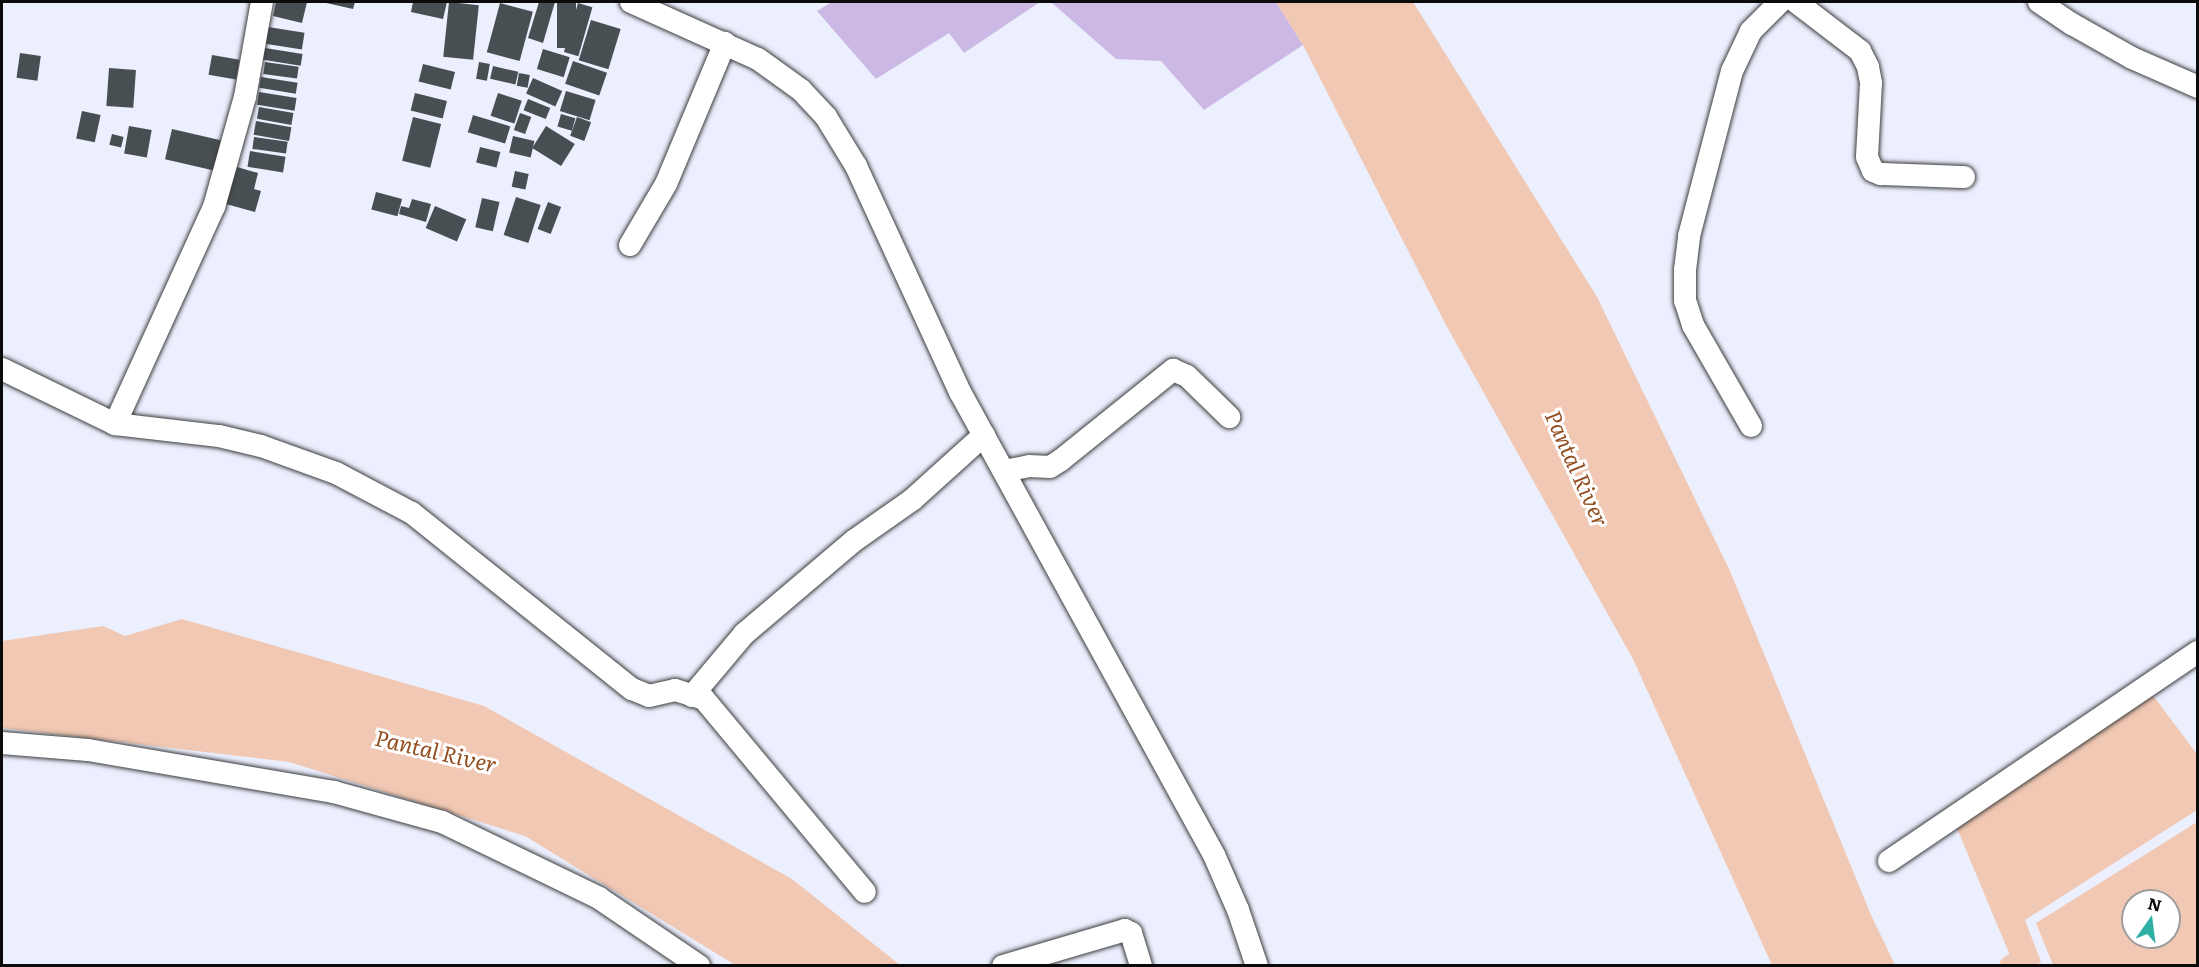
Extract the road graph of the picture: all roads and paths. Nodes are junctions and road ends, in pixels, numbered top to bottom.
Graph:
1 (261, 2) edge
2 (631, 2) edge
3 (1780, 2) edge
4 (1796, 2) edge
5 (2039, 2) edge
6 (725, 43) junction
7 (2198, 87) edge
8 (1964, 177) dead end
9 (630, 245) dead end
10 (2, 369) edge
11 (1229, 417) dead end
12 (115, 424) junction
13 (1751, 426) dead end
14 (984, 435) junction
15 (1004, 471) junction
16 (2198, 652) edge
17 (692, 696) junction
18 (2, 743) edge
19 (1889, 861) dead end
20 (865, 892) dead end
21 (699, 966) edge
22 (1003, 966) edge
23 (1141, 966) edge
24 (1257, 966) edge

1 - 12 street
2 - 6 street
3 - 13 street
4 - 8 street
5 - 7 street
6 - 9 street
6 - 14 street
10 - 12 street
11 - 15 street
12 - 17 street
14 - 15 street
14 - 17 street
15 - 24 street
16 - 19 street
17 - 20 street
18 - 21 street
22 - 23 street

